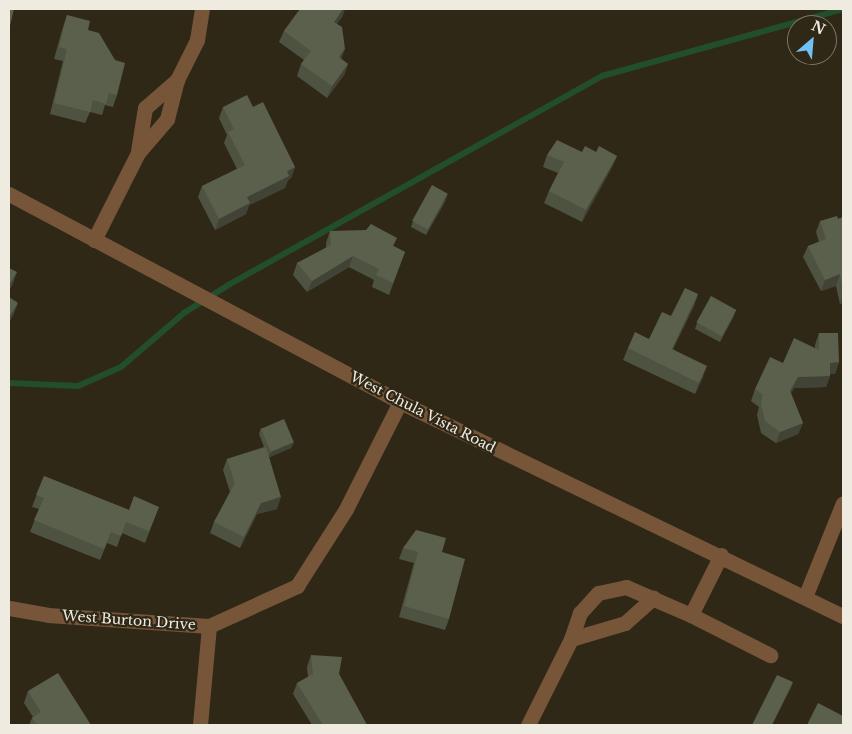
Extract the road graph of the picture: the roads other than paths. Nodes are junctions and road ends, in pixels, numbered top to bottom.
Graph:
1 (202, 9) edge
2 (177, 80) junction
3 (138, 153) junction
4 (9, 194) edge
5 (94, 240) junction
6 (400, 402) junction
7 (843, 502) edge
8 (721, 555) junction
9 (805, 597) junction
10 (653, 598) junction
11 (9, 608) edge
12 (691, 615) junction
13 (843, 616) edge
14 (209, 626) junction
15 (572, 639) junction
16 (770, 655) dead end
17 (200, 725) edge
18 (528, 725) edge

1 - 2 street
2 - 3 street
2 - 3 street
3 - 5 street
4 - 5 street, West Chula Vista Road
5 - 6 street, West Chula Vista Road
6 - 8 street, West Chula Vista Road
6 - 14 street
7 - 9 street
8 - 9 street, West Chula Vista Road
8 - 12 street
9 - 13 street, West Chula Vista Road
10 - 12 street
10 - 15 street
10 - 15 street
11 - 14 street, West Burton Drive
12 - 16 street
14 - 17 street, West Burton Drive
15 - 18 street

